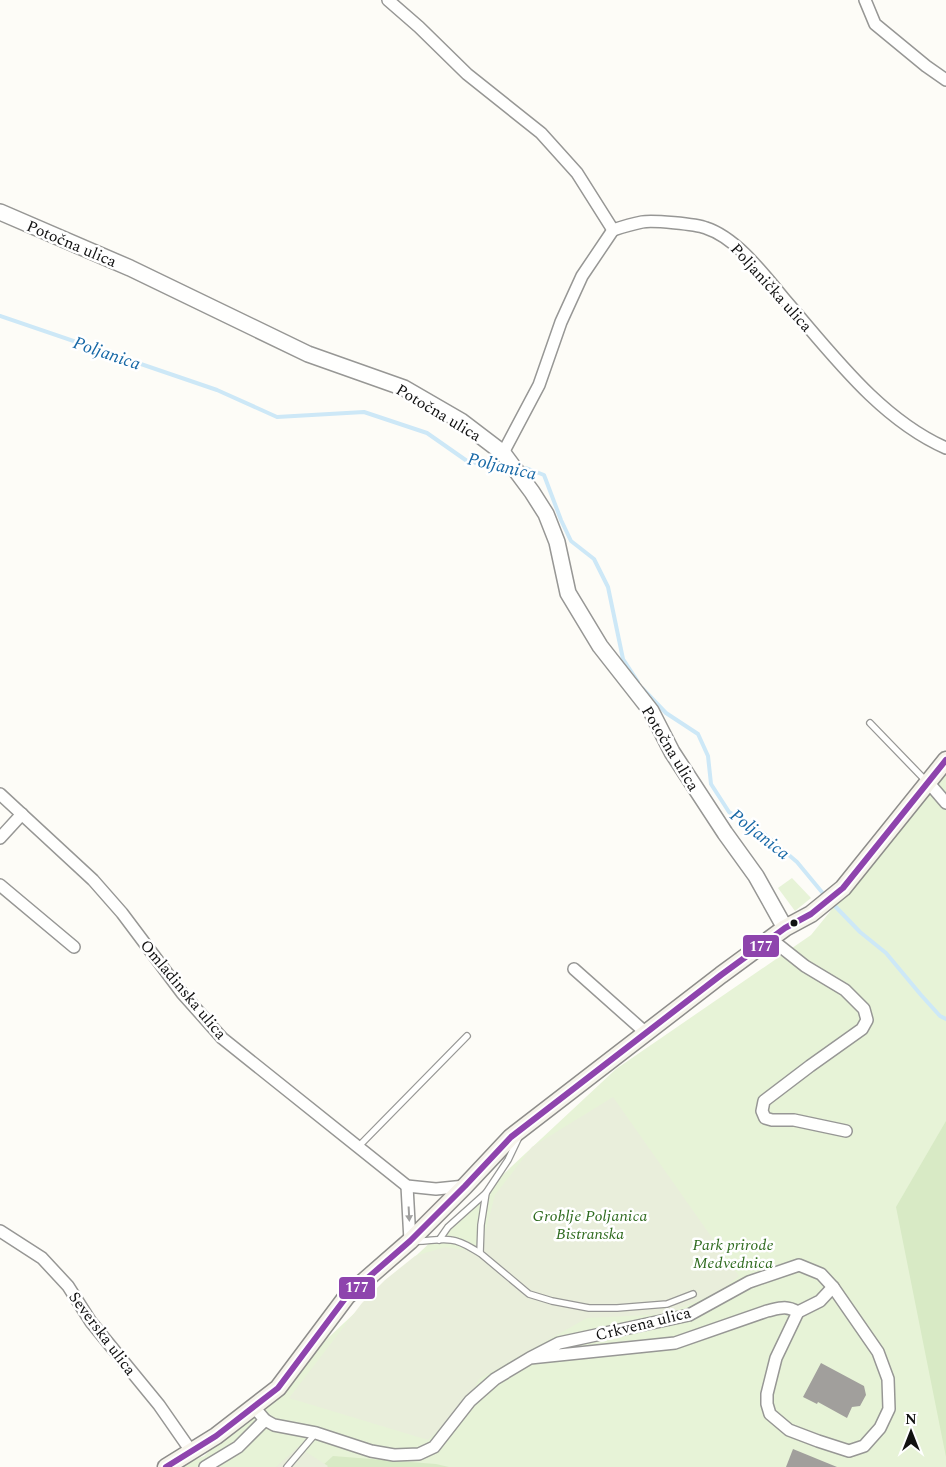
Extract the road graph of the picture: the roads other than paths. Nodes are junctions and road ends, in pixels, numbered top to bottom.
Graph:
1 (388, 0) edge
2 (865, 0) edge
3 (946, 80) edge
4 (0, 212) edge
5 (613, 230) junction
6 (946, 448) edge
7 (506, 457) junction
8 (870, 724) dead end
9 (946, 760) edge
10 (928, 782) junction
11 (0, 794) edge
12 (946, 803) edge
13 (22, 814) junction
14 (0, 838) edge
15 (0, 885) edge
16 (785, 928) junction
17 (771, 939) junction
18 (74, 947) dead end
19 (574, 969) dead end
20 (646, 1033) junction
21 (467, 1036) dead end
22 (523, 1128) junction
23 (846, 1132) dead end
24 (358, 1147) junction
25 (407, 1186) junction
26 (466, 1186) junction
27 (486, 1193) junction
28 (0, 1231) edge
29 (439, 1240) junction
30 (410, 1241) junction
31 (480, 1254) junction
32 (833, 1287) junction
33 (694, 1294) dead end
34 (798, 1312) junction
35 (530, 1358) junction
36 (254, 1407) junction
37 (265, 1420) junction
38 (316, 1433) junction
39 (191, 1451) junction
40 (166, 1467) edge
41 (205, 1467) edge
42 (287, 1467) edge

1 - 5 street
2 - 3 street
4 - 7 street, Potočna ulica
5 - 6 street, Poljanička ulica
5 - 7 street
7 - 16 street, Potočna ulica
8 - 10 lane
9 - 10 main road
10 - 12 street
10 - 16 main road
11 - 13 street, Omladinska ulica
13 - 14 street
13 - 24 street, Omladinska ulica
15 - 18 street
16 - 17 main road
17 - 20 main road
17 - 23 street
19 - 20 street
20 - 22 main road
21 - 24 lane
22 - 26 main road
22 - 27 lane
24 - 25 street, Omladinska ulica
25 - 26 street
25 -> 30 street
26 - 30 main road
27 - 29 lane
27 - 31 lane
28 - 39 street, Severska ulica
29 - 30 lane
29 - 31 lane
30 - 36 main road
31 - 33 lane
32 - 34 street
32 - 34 street, Crkvena ulica
32 - 35 street, Crkvena ulica
34 - 35 street, Crkvena ulica
35 - 38 street, Crkvena ulica
36 - 37 street
36 - 39 main road
37 - 38 street, Crkvena ulica
37 - 41 street
38 - 42 lane
39 - 40 main road

